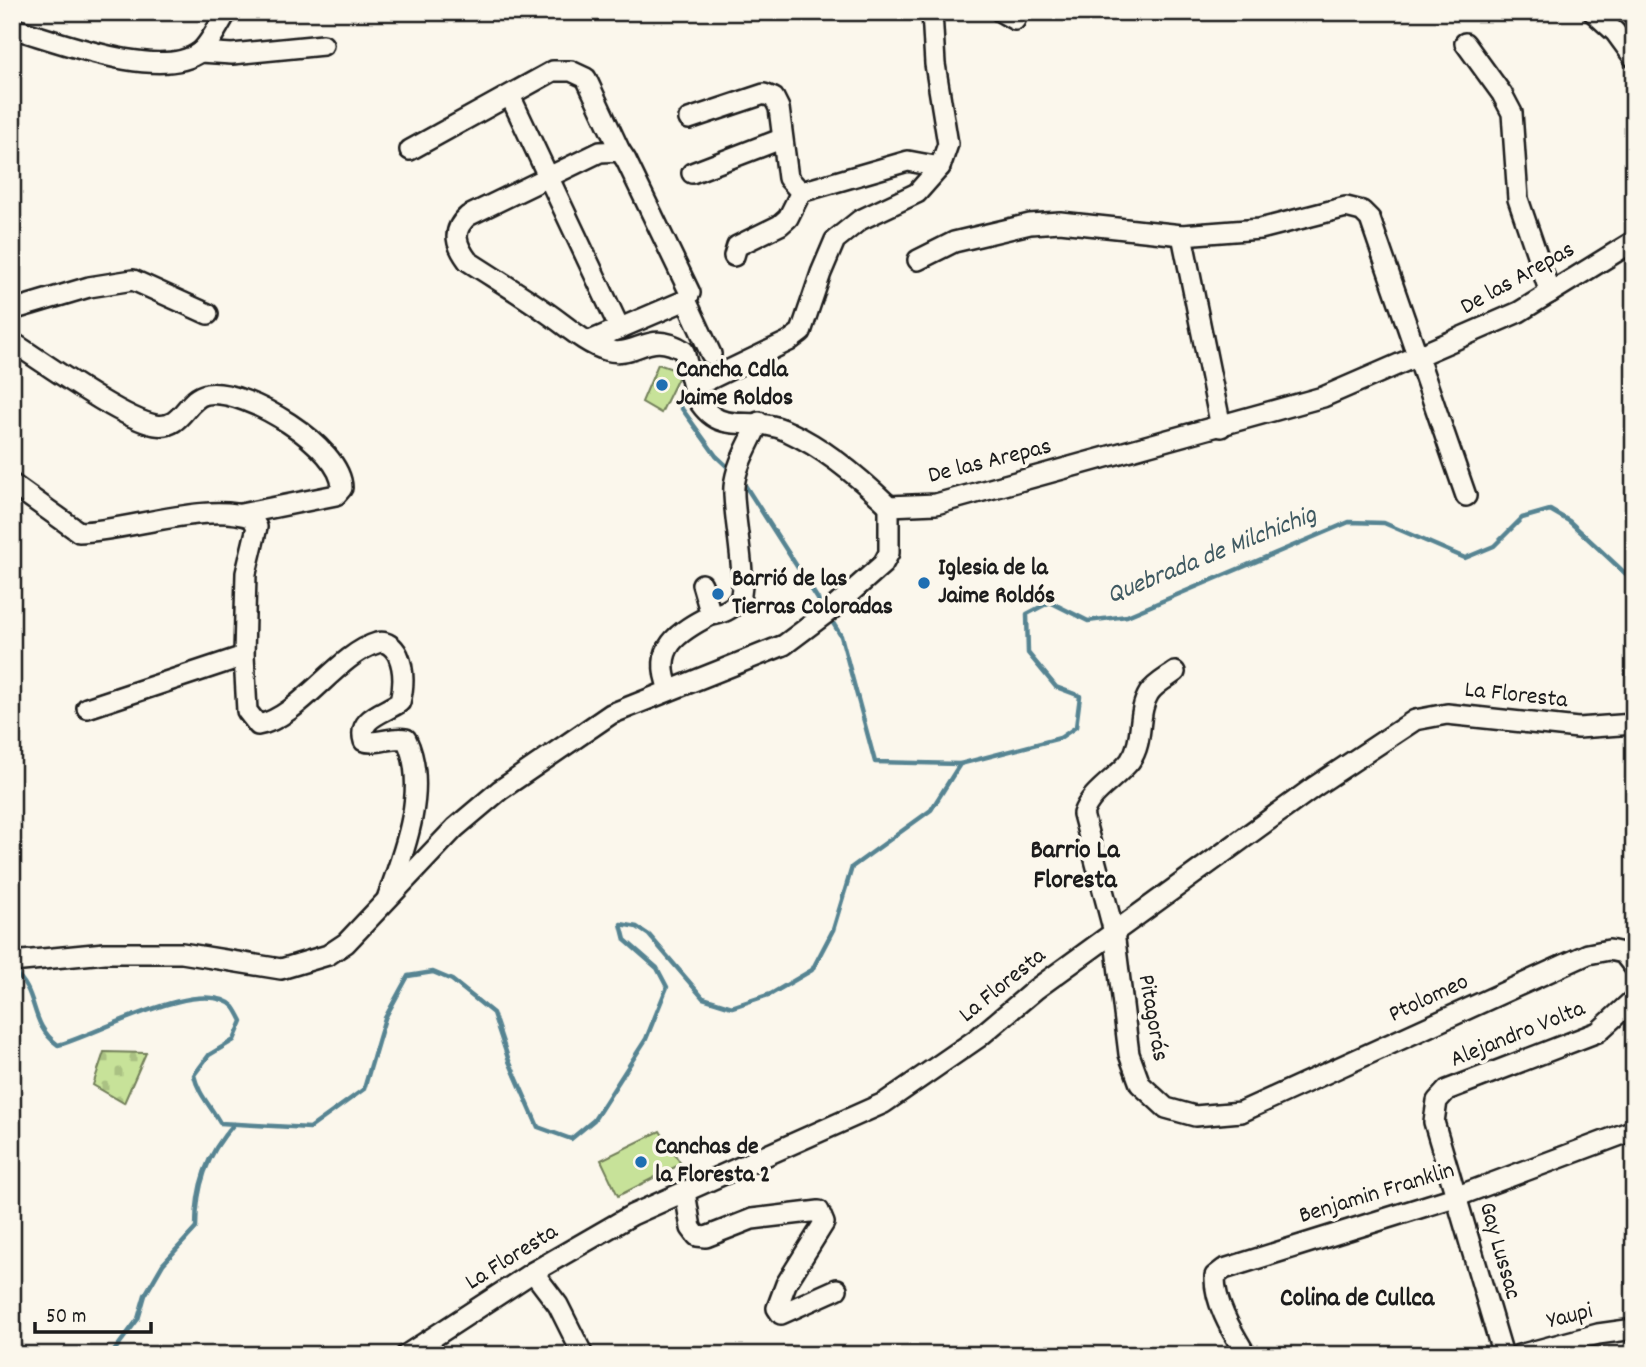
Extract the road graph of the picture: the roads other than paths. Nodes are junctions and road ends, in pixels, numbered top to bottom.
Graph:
1 (227, 12) edge
2 (932, 12) edge
3 (1593, 12) edge
4 (12, 28) edge
5 (1465, 43) dead end
6 (323, 45) dead end
7 (200, 52) junction
8 (1634, 58) edge
9 (514, 104) dead end
10 (689, 119) dead end
11 (781, 139) junction
12 (410, 150) dead end
13 (620, 152) junction
14 (940, 167) junction
15 (692, 173) dead end
16 (549, 179) junction
17 (801, 192) junction
18 (1182, 235) junction
19 (1634, 241) edge
20 (734, 256) dead end
21 (918, 260) dead end
22 (1550, 293) junction
23 (686, 300) junction
24 (12, 310) edge
25 (208, 314) dead end
26 (620, 329) junction
27 (590, 341) junction
28 (12, 342) edge
29 (711, 354) dead end
30 (1420, 356) junction
31 (695, 396) junction
32 (759, 422) junction
33 (1220, 426) junction
34 (12, 484) edge
35 (1466, 496) dead end
36 (889, 506) junction
37 (241, 514) junction
38 (702, 584) dead end
39 (711, 615) junction
40 (244, 656) junction
41 (1175, 672) dead end
42 (669, 689) junction
43 (87, 708) dead end
44 (1634, 724) edge
45 (386, 901) junction
46 (1114, 932) junction
47 (18, 961) edge
48 (1634, 967) edge
49 (1634, 999) edge
50 (1241, 1112) joint
51 (1434, 1122) joint
52 (1634, 1130) edge
53 (685, 1192) junction
54 (1458, 1196) junction
55 (533, 1272) junction
56 (837, 1289) dead end
57 (1634, 1329) edge
58 (406, 1355) edge
59 (583, 1355) edge
60 (1245, 1355) edge
61 (1503, 1355) edge
62 (1519, 1355) edge

1 - 7 street
2 - 14 street
3 - 8 street
4 - 7 street
5 - 22 street
6 - 7 street
9 - 16 street
10 - 11 street
11 - 15 street
11 - 17 street
12 - 13 street
13 - 16 street
13 - 23 street
14 - 17 street
14 - 31 street
16 - 26 street
16 - 27 street
17 - 20 street
18 - 21 street
18 - 30 street
18 - 33 street
19 - 22 street, De las Arepas
22 - 30 street, De las Arepas
23 - 26 street
23 - 29 street
24 - 25 street
26 - 27 street
27 - 31 street
28 - 37 street
30 - 33 street, De las Arepas
30 - 35 street
31 - 32 street
32 - 36 street
32 - 39 street
33 - 36 street, De las Arepas
34 - 37 street
36 - 42 street
37 - 40 street
38 - 39 street
39 - 42 street
40 - 43 street
40 - 45 street
41 - 46 street, Pitagorás
42 - 45 street
44 - 46 street, La Floresta
45 - 47 street
46 - 50 street, Pitagorás
46 - 53 street, La Floresta
48 - 50 street, Ptolomeo
49 - 51 street, Alejandro Volta
51 - 54 street, Gay Lussac
52 - 54 street, Benjamin Franklin
53 - 55 street, La Floresta
53 - 56 street
54 - 60 street, Benjamin Franklin
54 - 61 street, Gay Lussac
55 - 58 street, La Floresta
55 - 59 street
57 - 62 street, Yaupi

